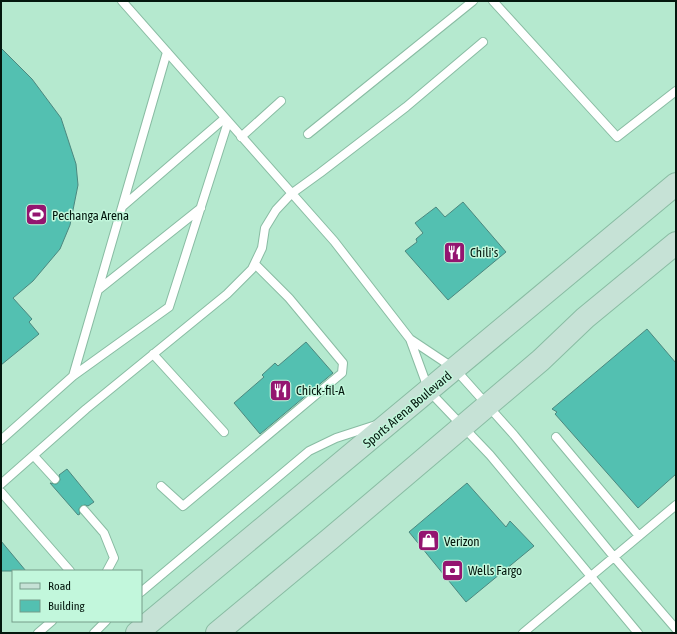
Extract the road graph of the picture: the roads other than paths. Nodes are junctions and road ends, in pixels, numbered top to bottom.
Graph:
1 (122, 1) edge
2 (473, 1) edge
3 (493, 1) edge
4 (483, 42) dead end
5 (167, 52) junction
6 (676, 92) edge
7 (281, 101) dead end
8 (226, 120) junction
9 (308, 134) dead end
10 (241, 137) junction
11 (676, 184) edge
12 (291, 194) junction
13 (123, 206) junction
14 (201, 208) junction
15 (676, 243) edge
16 (255, 264) junction
17 (98, 290) junction
18 (410, 339) junction
19 (154, 354) junction
20 (455, 369) junction
21 (73, 376) junction
22 (429, 391) junction
23 (487, 404) junction
24 (392, 420) junction
25 (462, 426) junction
26 (224, 432) dead end
27 (556, 438) dead end
28 (1, 440) edge
29 (34, 456) junction
30 (55, 479) dead end
31 (1, 484) edge
32 (161, 486) dead end
33 (1, 492) edge
34 (676, 505) edge
35 (84, 510) dead end
36 (638, 536) junction
37 (614, 556) junction
38 (69, 570) edge
39 (108, 570) edge
40 (591, 576) junction
41 (142, 591) edge
42 (51, 622) edge
43 (105, 622) edge
44 (676, 629) edge
45 (38, 633) edge
46 (94, 633) edge
47 (137, 633) edge
48 (217, 633) edge
49 (523, 633) edge
50 (638, 633) edge

1 - 5 lane
2 - 9 lane
3 - 6 lane
4 - 12 lane
5 - 8 lane
5 - 13 lane
7 - 10 lane
8 - 10 lane
8 - 13 lane
8 - 14 lane
10 - 12 lane
11 - 20 main road, Sports Arena Boulevard
12 - 16 lane
12 - 18 lane
13 - 17 lane
14 - 17 lane
14 - 21 lane
15 - 23 main road
16 - 19 lane
16 - 32 lane
17 - 21 lane
18 - 20 lane
18 - 22 lane
19 - 26 lane
19 - 29 lane
20 - 22 main road, Sports Arena Boulevard
20 - 23 lane
21 - 28 lane
22 - 24 main road, Sports Arena Boulevard
22 - 25 lane
23 - 25 main road
23 - 37 lane
24 - 41 lane
24 - 47 main road, Sports Arena Boulevard
25 - 40 lane
25 - 48 main road
27 - 36 lane
29 - 30 lane
29 - 31 lane
33 - 38 lane
34 - 36 lane
35 - 39 lane
36 - 37 lane
37 - 40 lane
37 - 44 lane
40 - 49 lane
40 - 50 lane
42 - 45 lane
43 - 46 lane

